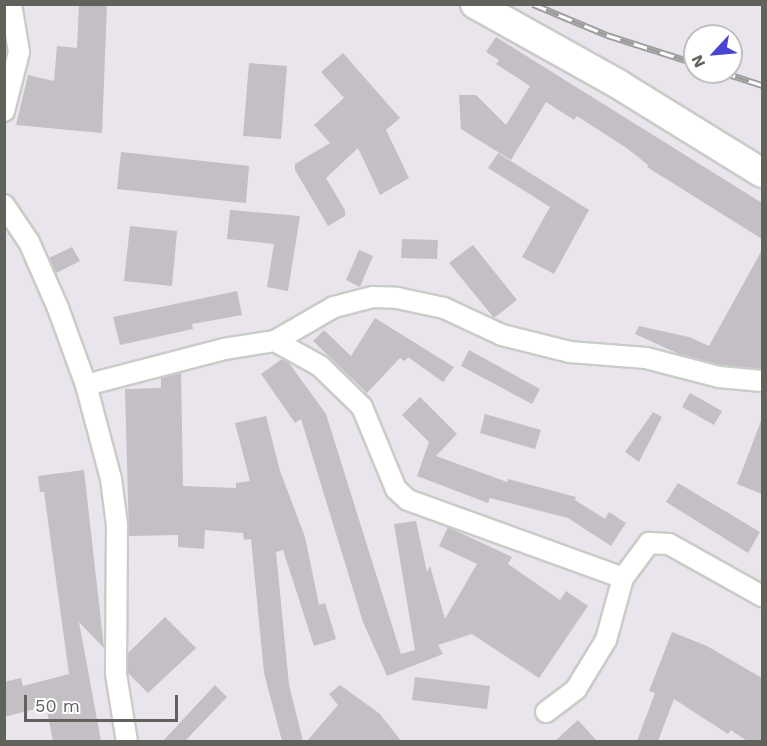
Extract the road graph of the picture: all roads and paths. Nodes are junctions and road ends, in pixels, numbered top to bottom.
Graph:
1 (11, 4) edge
2 (475, 4) edge
3 (4, 111) edge
4 (762, 173) edge
5 (4, 205) edge
6 (275, 341) junction
7 (762, 381) edge
8 (86, 385) junction
9 (623, 578) junction
10 (762, 596) edge
11 (546, 712) dead end
12 (127, 741) edge

1 - 3 street
2 - 4 street
5 - 8 street
6 - 7 street
6 - 8 street
6 - 9 street
8 - 12 street
9 - 10 street
9 - 11 street

